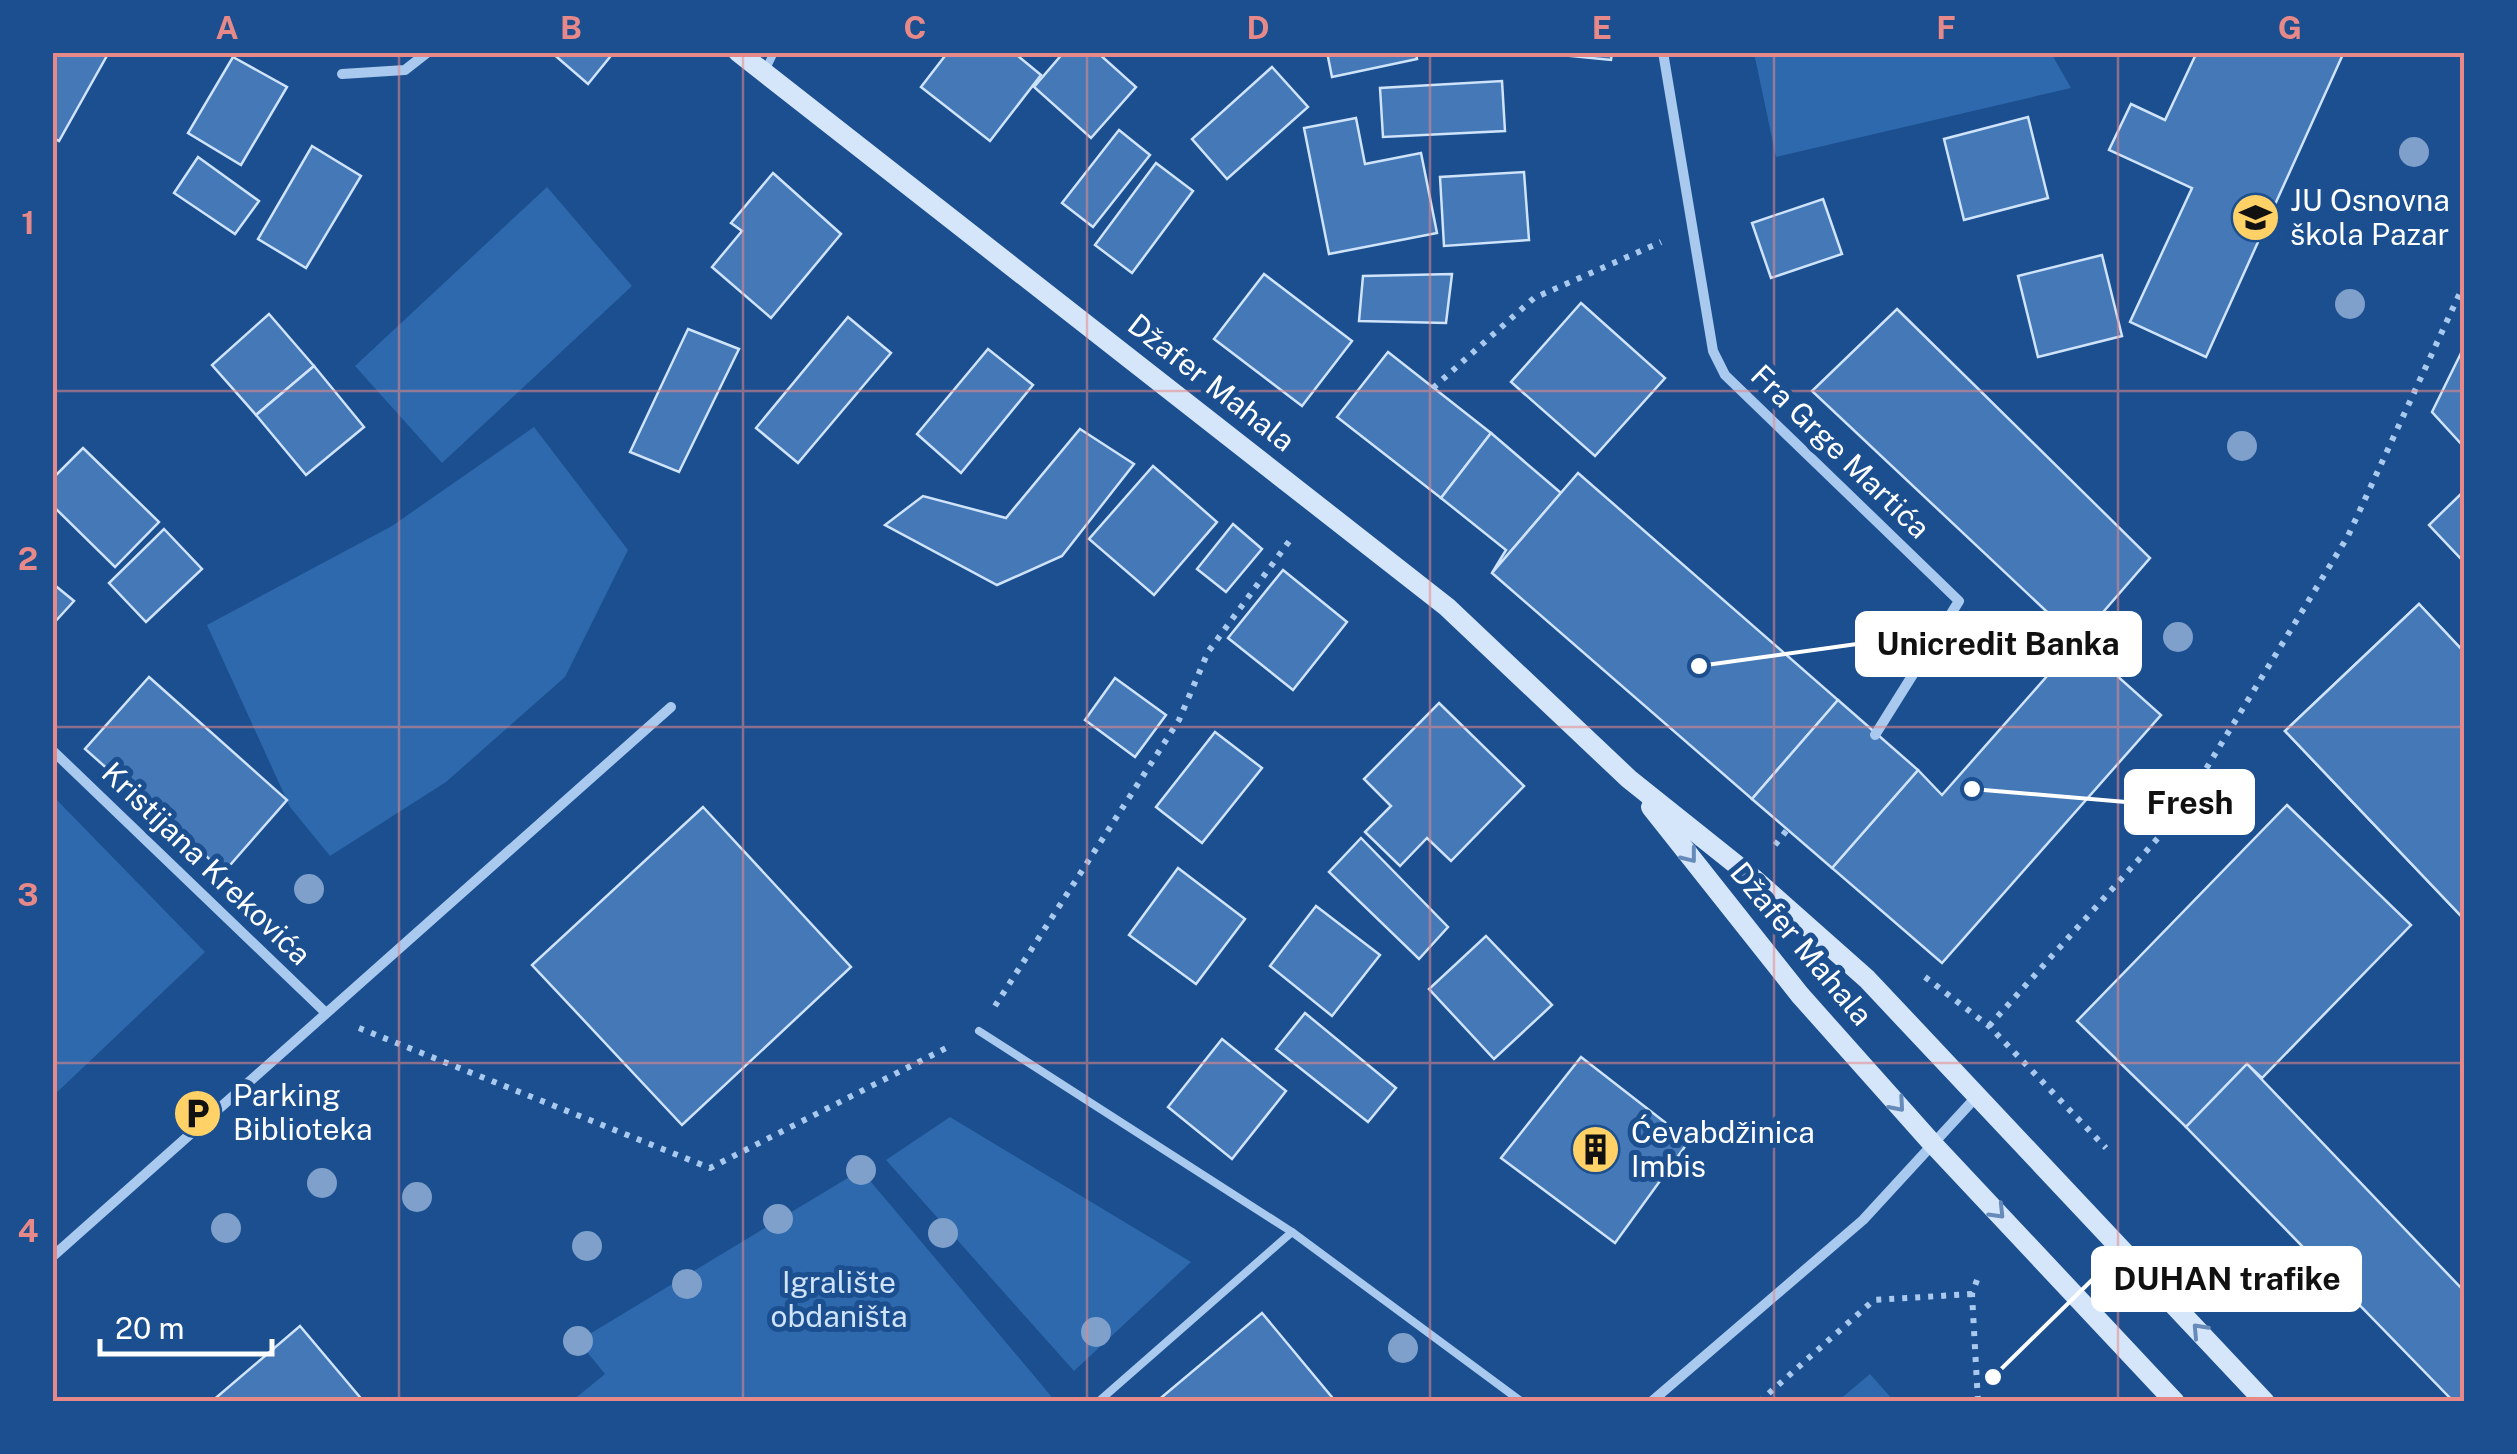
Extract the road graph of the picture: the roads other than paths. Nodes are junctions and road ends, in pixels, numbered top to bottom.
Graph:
1 (428, 52) edge
2 (738, 52) edge
3 (774, 52) edge
4 (1662, 52) edge
5 (764, 73) junction
6 (342, 74) dead end
7 (671, 707) dead end
8 (1875, 735) dead end
9 (52, 750) edge
10 (1629, 779) junction
11 (326, 1013) junction
12 (979, 1032) road end
13 (1978, 1096) junction
14 (1930, 1142) junction
15 (1292, 1232) junction
16 (52, 1257) edge
17 (1098, 1402) edge
18 (1522, 1402) edge
19 (1651, 1402) edge
20 (2175, 1402) edge
21 (2265, 1402) edge

1 - 6 street
2 - 5 main road, Džafer Mahala
3 - 5 lane
4 - 8 street, Fra Grge Martića
5 - 10 main road, Džafer Mahala
7 - 11 street
9 - 11 street, Kristijana Krekovića
10 - 13 main road, Džafer Mahala
10 -> 14 main road, Džafer Mahala
11 - 16 street
12 - 15 lane
13 - 14 street
21 -> 13 main road, Džafer Mahala
14 - 19 street
14 -> 20 main road, Džafer Mahala
15 - 17 lane
15 - 18 lane

